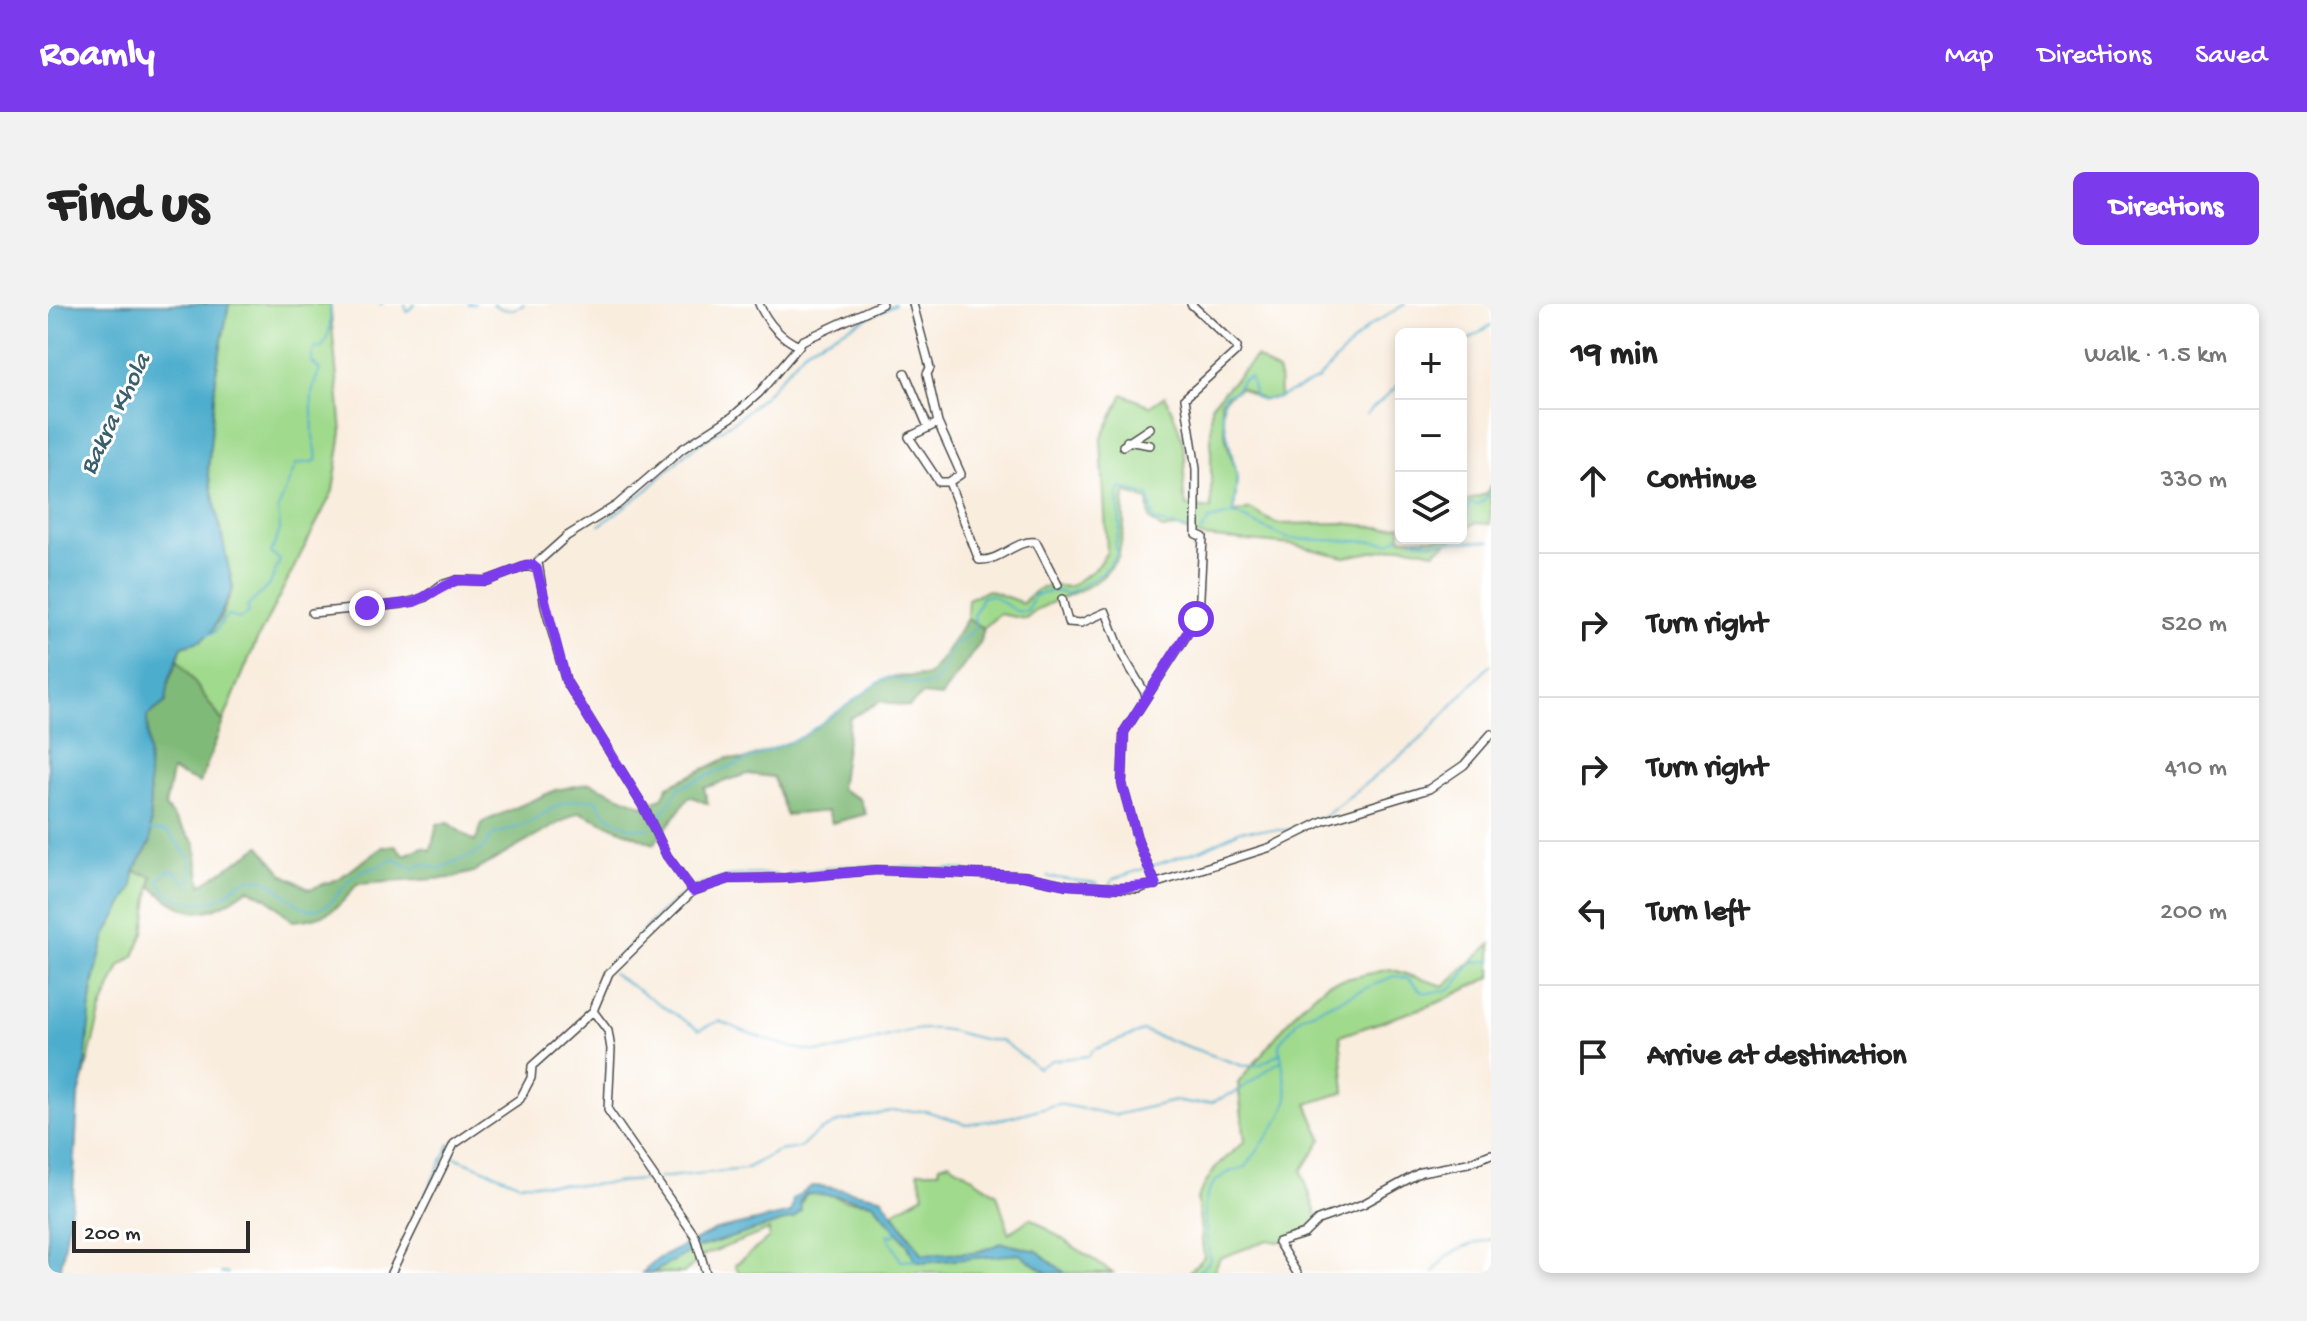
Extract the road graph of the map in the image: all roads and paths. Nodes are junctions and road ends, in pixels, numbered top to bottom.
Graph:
1 (759, 304) edge
2 (882, 304) edge
3 (913, 304) edge
4 (1191, 304) edge
5 (799, 346) junction
6 (905, 373) dead end
7 (938, 423) junction
8 (928, 427) junction
9 (1150, 428) dead end
10 (1150, 445) dead end
11 (949, 482) junction
12 (537, 569) junction
13 (1058, 585) dead end
14 (1062, 599) dead end
15 (312, 613) dead end
16 (1147, 696) junction
17 (1491, 734) edge
18 (1156, 885) junction
19 (693, 891) junction
20 (593, 1011) junction
21 (1491, 1154) edge
22 (391, 1273) edge
23 (706, 1273) edge
24 (1297, 1273) edge

1 - 5 street
2 - 5 street
3 - 7 street
4 - 16 street
5 - 12 street
6 - 8 street
7 - 8 street
7 - 11 street
8 - 11 street
9 - 10 street
11 - 13 street
12 - 15 street
12 - 19 street
14 - 16 street
16 - 18 street
17 - 18 street
18 - 19 street
19 - 20 street
20 - 22 street
20 - 23 street
21 - 24 street

